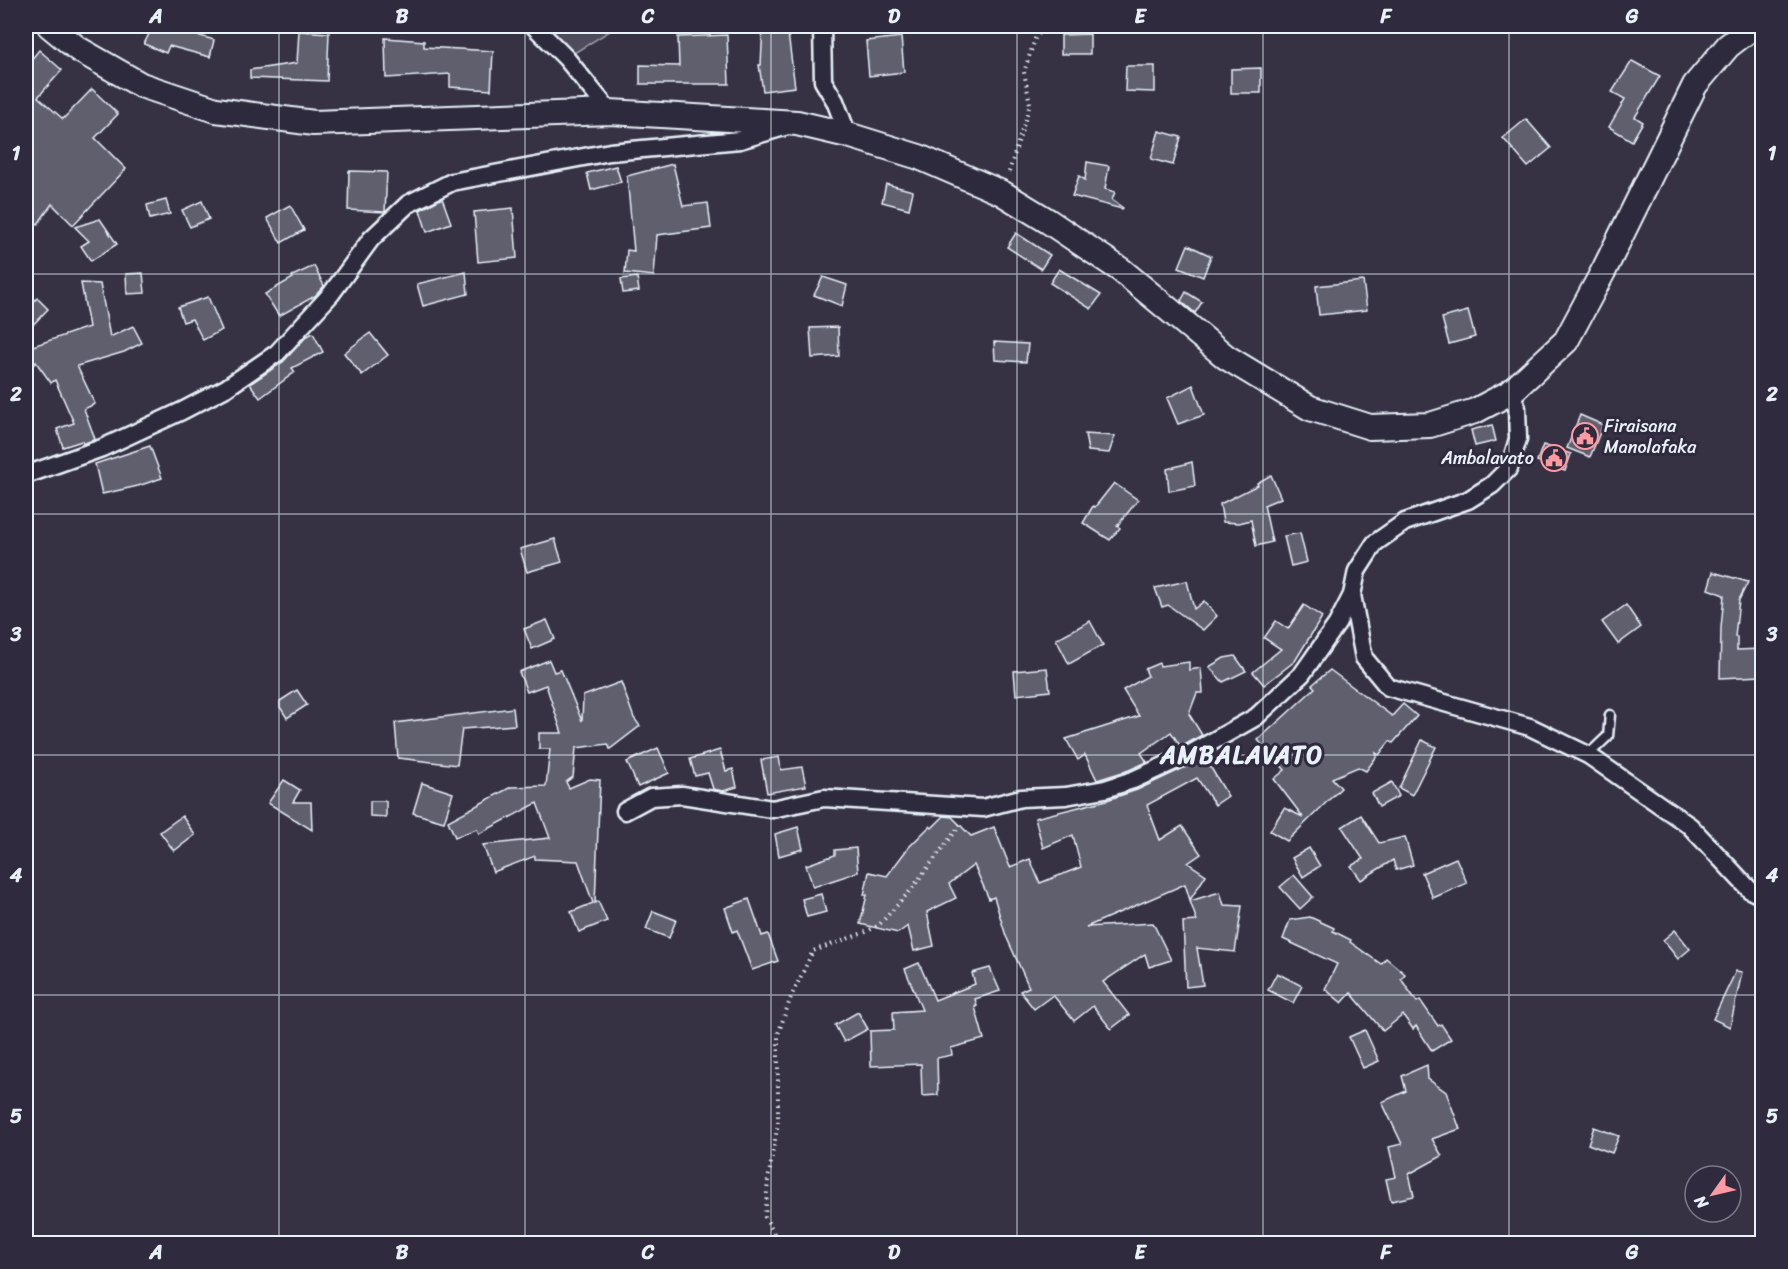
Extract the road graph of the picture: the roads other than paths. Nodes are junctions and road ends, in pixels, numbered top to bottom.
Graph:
1 (50, 26) edge
2 (534, 26) edge
3 (822, 26) edge
4 (1754, 26) edge
5 (610, 112) junction
6 (797, 123) junction
7 (848, 135) junction
8 (1511, 392) junction
9 (26, 475) edge
10 (1352, 595) junction
11 (1610, 715) dead end
12 (1588, 755) junction
13 (625, 811) dead end
14 (1762, 896) edge

1 - 5 street
2 - 5 street
3 - 7 street
4 - 8 street
5 - 6 street
6 - 7 street
6 - 9 street
7 - 8 street
8 - 10 street
10 - 12 street
10 - 13 street
11 - 12 lane
12 - 14 street

